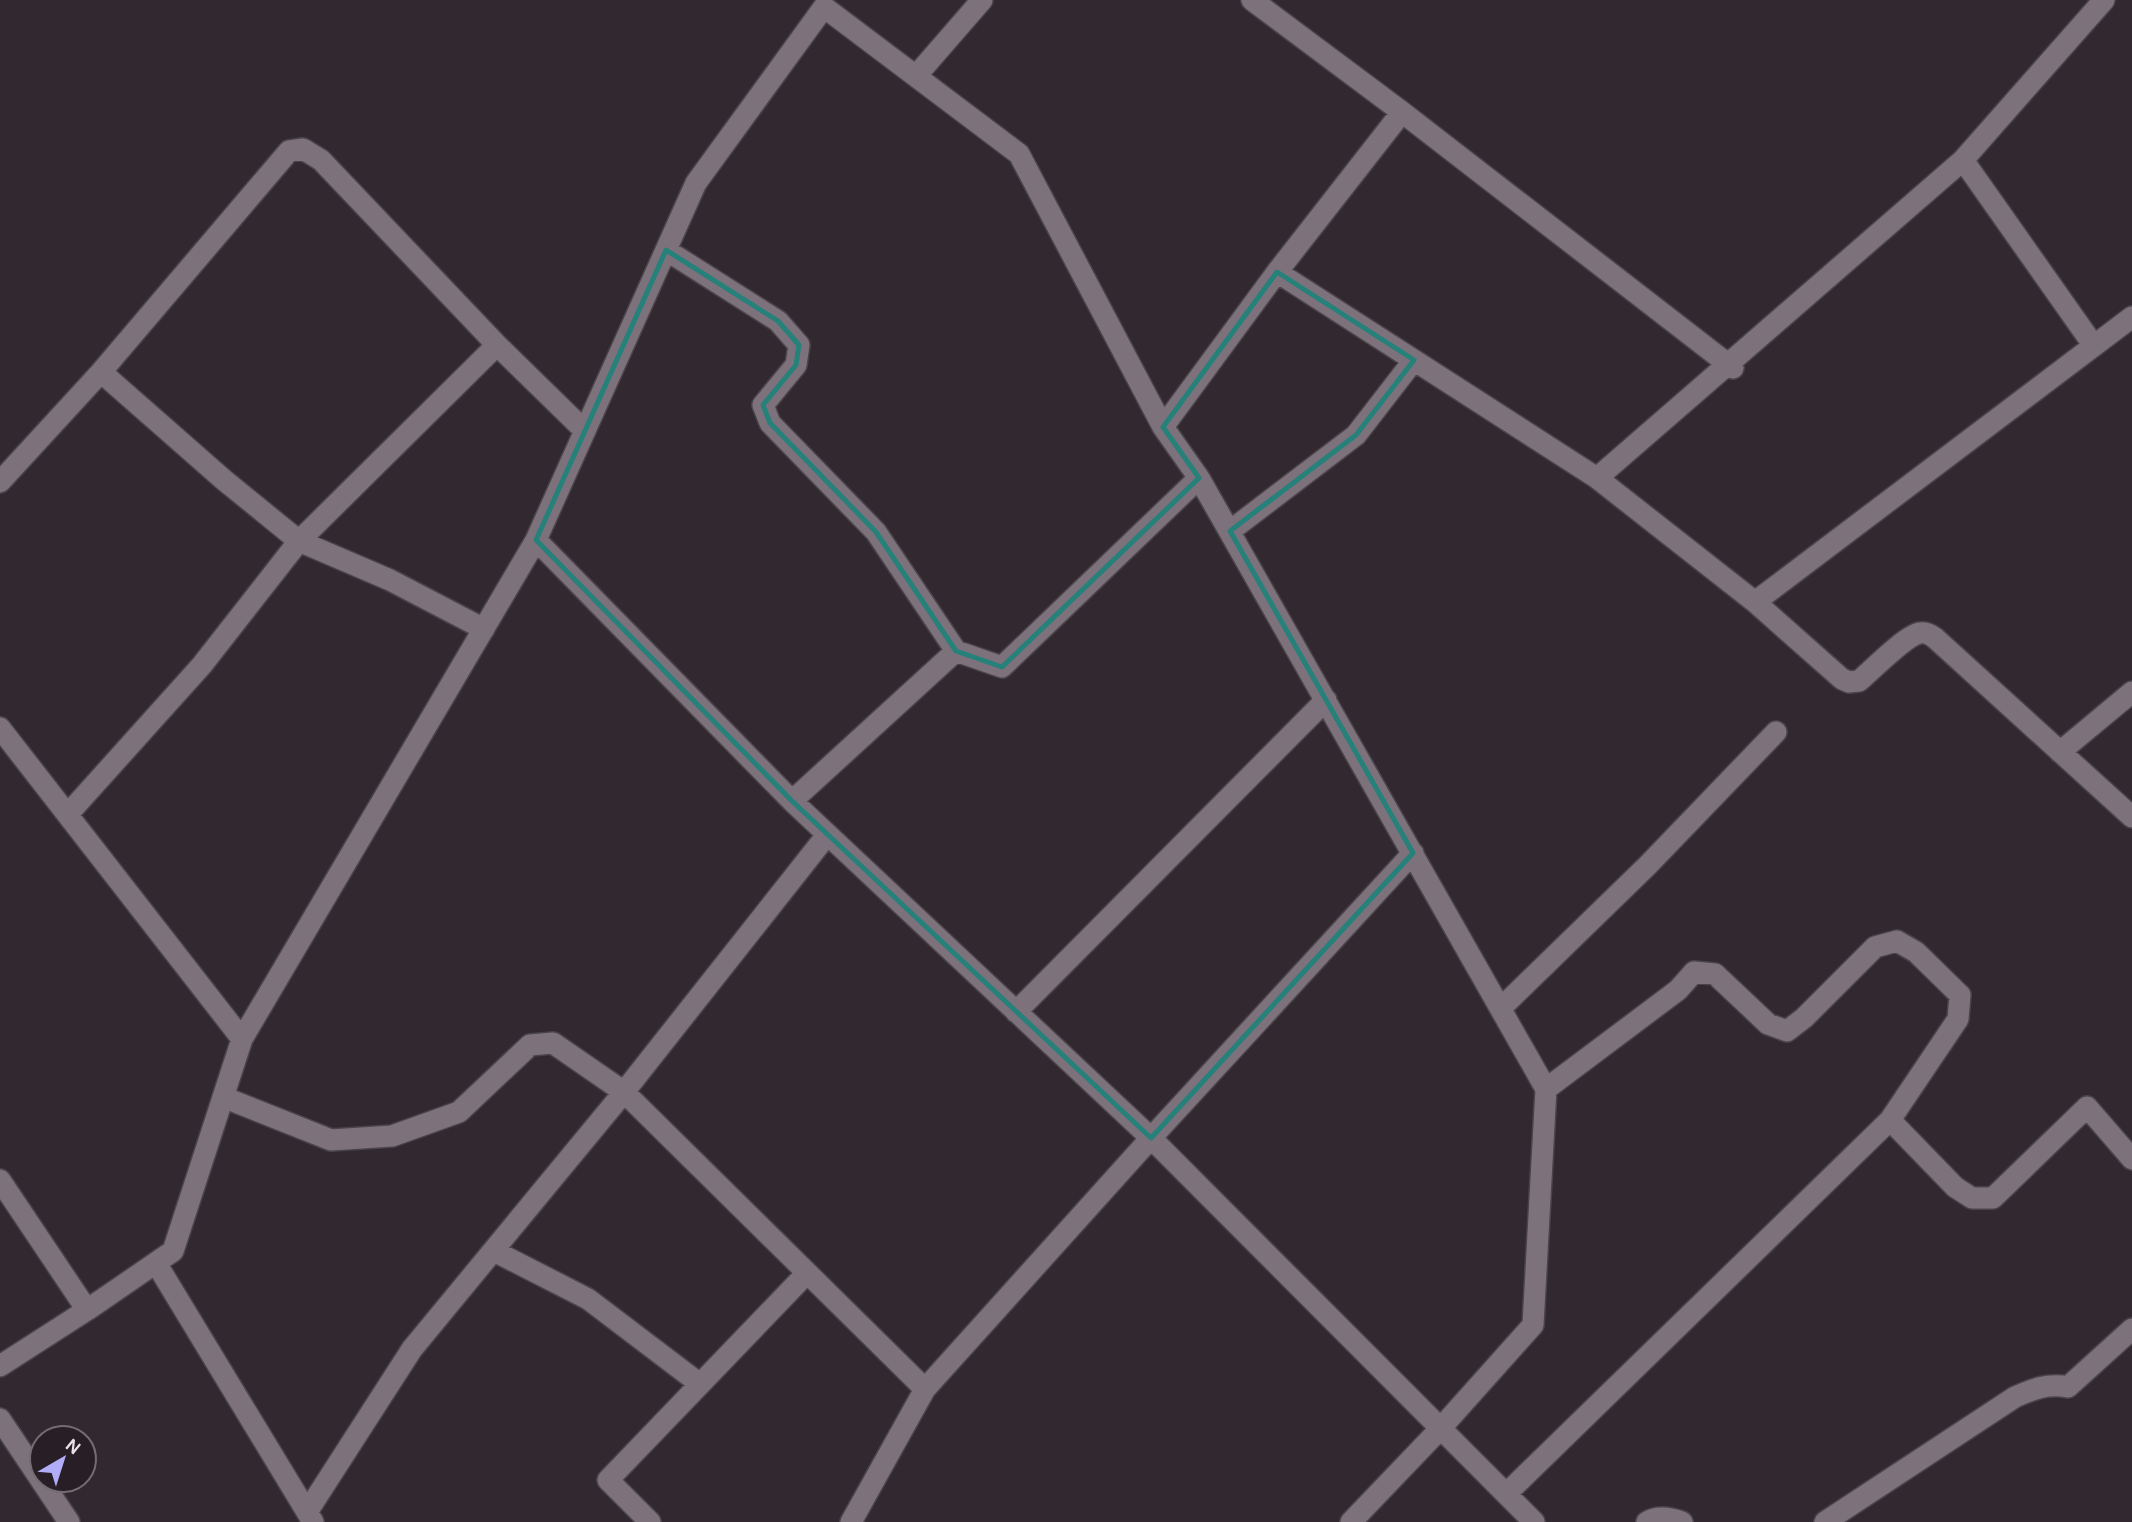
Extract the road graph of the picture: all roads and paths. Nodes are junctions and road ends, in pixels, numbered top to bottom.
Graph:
1 (982, 0) edge
2 (1252, 0) edge
3 (2104, 0) edge
4 (828, 4) edge
5 (916, 76) junction
6 (1402, 112) junction
7 (1964, 159) junction
8 (666, 250) junction
9 (1278, 272) junction
10 (2132, 317) edge
11 (497, 345) junction
12 (2094, 346) junction
13 (1414, 360) junction
14 (1731, 366) junction
15 (101, 372) junction
16 (1163, 427) junction
17 (585, 431) junction
18 (1199, 478) junction
19 (1597, 478) junction
20 (0, 482) edge
21 (1230, 531) junction
22 (536, 540) junction
23 (299, 541) junction
24 (1755, 602) junction
25 (484, 629) junction
26 (956, 650) junction
27 (2132, 692) edge
28 (1326, 699) junction
29 (0, 728) edge
30 (1776, 732) dead end
31 (2060, 752) junction
32 (792, 801) junction
33 (68, 814) junction
34 (2132, 817) edge
35 (827, 835) junction
36 (1413, 853) junction
37 (1501, 1008) junction
38 (1016, 1012) junction
39 (242, 1039) junction
40 (1546, 1088) junction
41 (624, 1092) junction
42 (223, 1097) junction
43 (1890, 1120) junction
44 (1150, 1138) junction
45 (2132, 1159) edge
46 (0, 1180) edge
47 (494, 1251) junction
48 (156, 1263) junction
49 (807, 1273) junction
50 (87, 1310) junction
51 (2132, 1329) edge
52 (0, 1366) edge
53 (700, 1384) junction
54 (925, 1389) junction
55 (0, 1419) edge
56 (1440, 1429) junction
57 (1506, 1494) junction
58 (310, 1517) edge
59 (69, 1522) edge
60 (650, 1522) edge
61 (851, 1522) edge
62 (1351, 1522) edge
63 (1534, 1522) edge
64 (1647, 1522) edge
65 (1682, 1522) edge
66 (1825, 1522) edge

1 - 5 street
2 - 6 street
3 - 7 street
4 - 5 street
4 - 8 street
5 - 16 street
6 - 9 street
6 - 14 street
7 - 12 street
7 - 14 street
8 - 17 street
8 - 26 street
9 - 13 street
9 - 16 street
10 - 12 street
11 - 15 street
11 - 17 street
11 - 23 street
12 - 24 street
13 - 19 street
13 - 21 street
14 - 19 street
15 - 20 street
15 - 23 street
16 - 18 street
17 - 22 street
18 - 21 street
18 - 26 street
19 - 24 street
21 - 28 street
22 - 25 street
22 - 32 street
23 - 25 street
23 - 33 street
24 - 31 street
25 - 39 street
26 - 32 street
27 - 31 street
28 - 36 street
28 - 38 street
29 - 33 street
30 - 37 street
31 - 34 street
32 - 35 street
33 - 39 street
35 - 38 street
35 - 41 street
36 - 37 street
36 - 44 street
37 - 40 street
38 - 44 street
39 - 42 street
40 - 43 street
40 - 56 street
41 - 42 street
41 - 47 street
41 - 49 street
42 - 48 street
43 - 45 street
43 - 57 street
44 - 54 street
44 - 56 street
46 - 50 street
47 - 53 street
47 - 58 street
48 - 50 street
48 - 58 street
49 - 53 street
49 - 54 street
50 - 52 street
51 - 66 street
53 - 60 street
54 - 61 street
55 - 59 street
56 - 57 street
56 - 62 street
57 - 63 street
64 - 65 street

